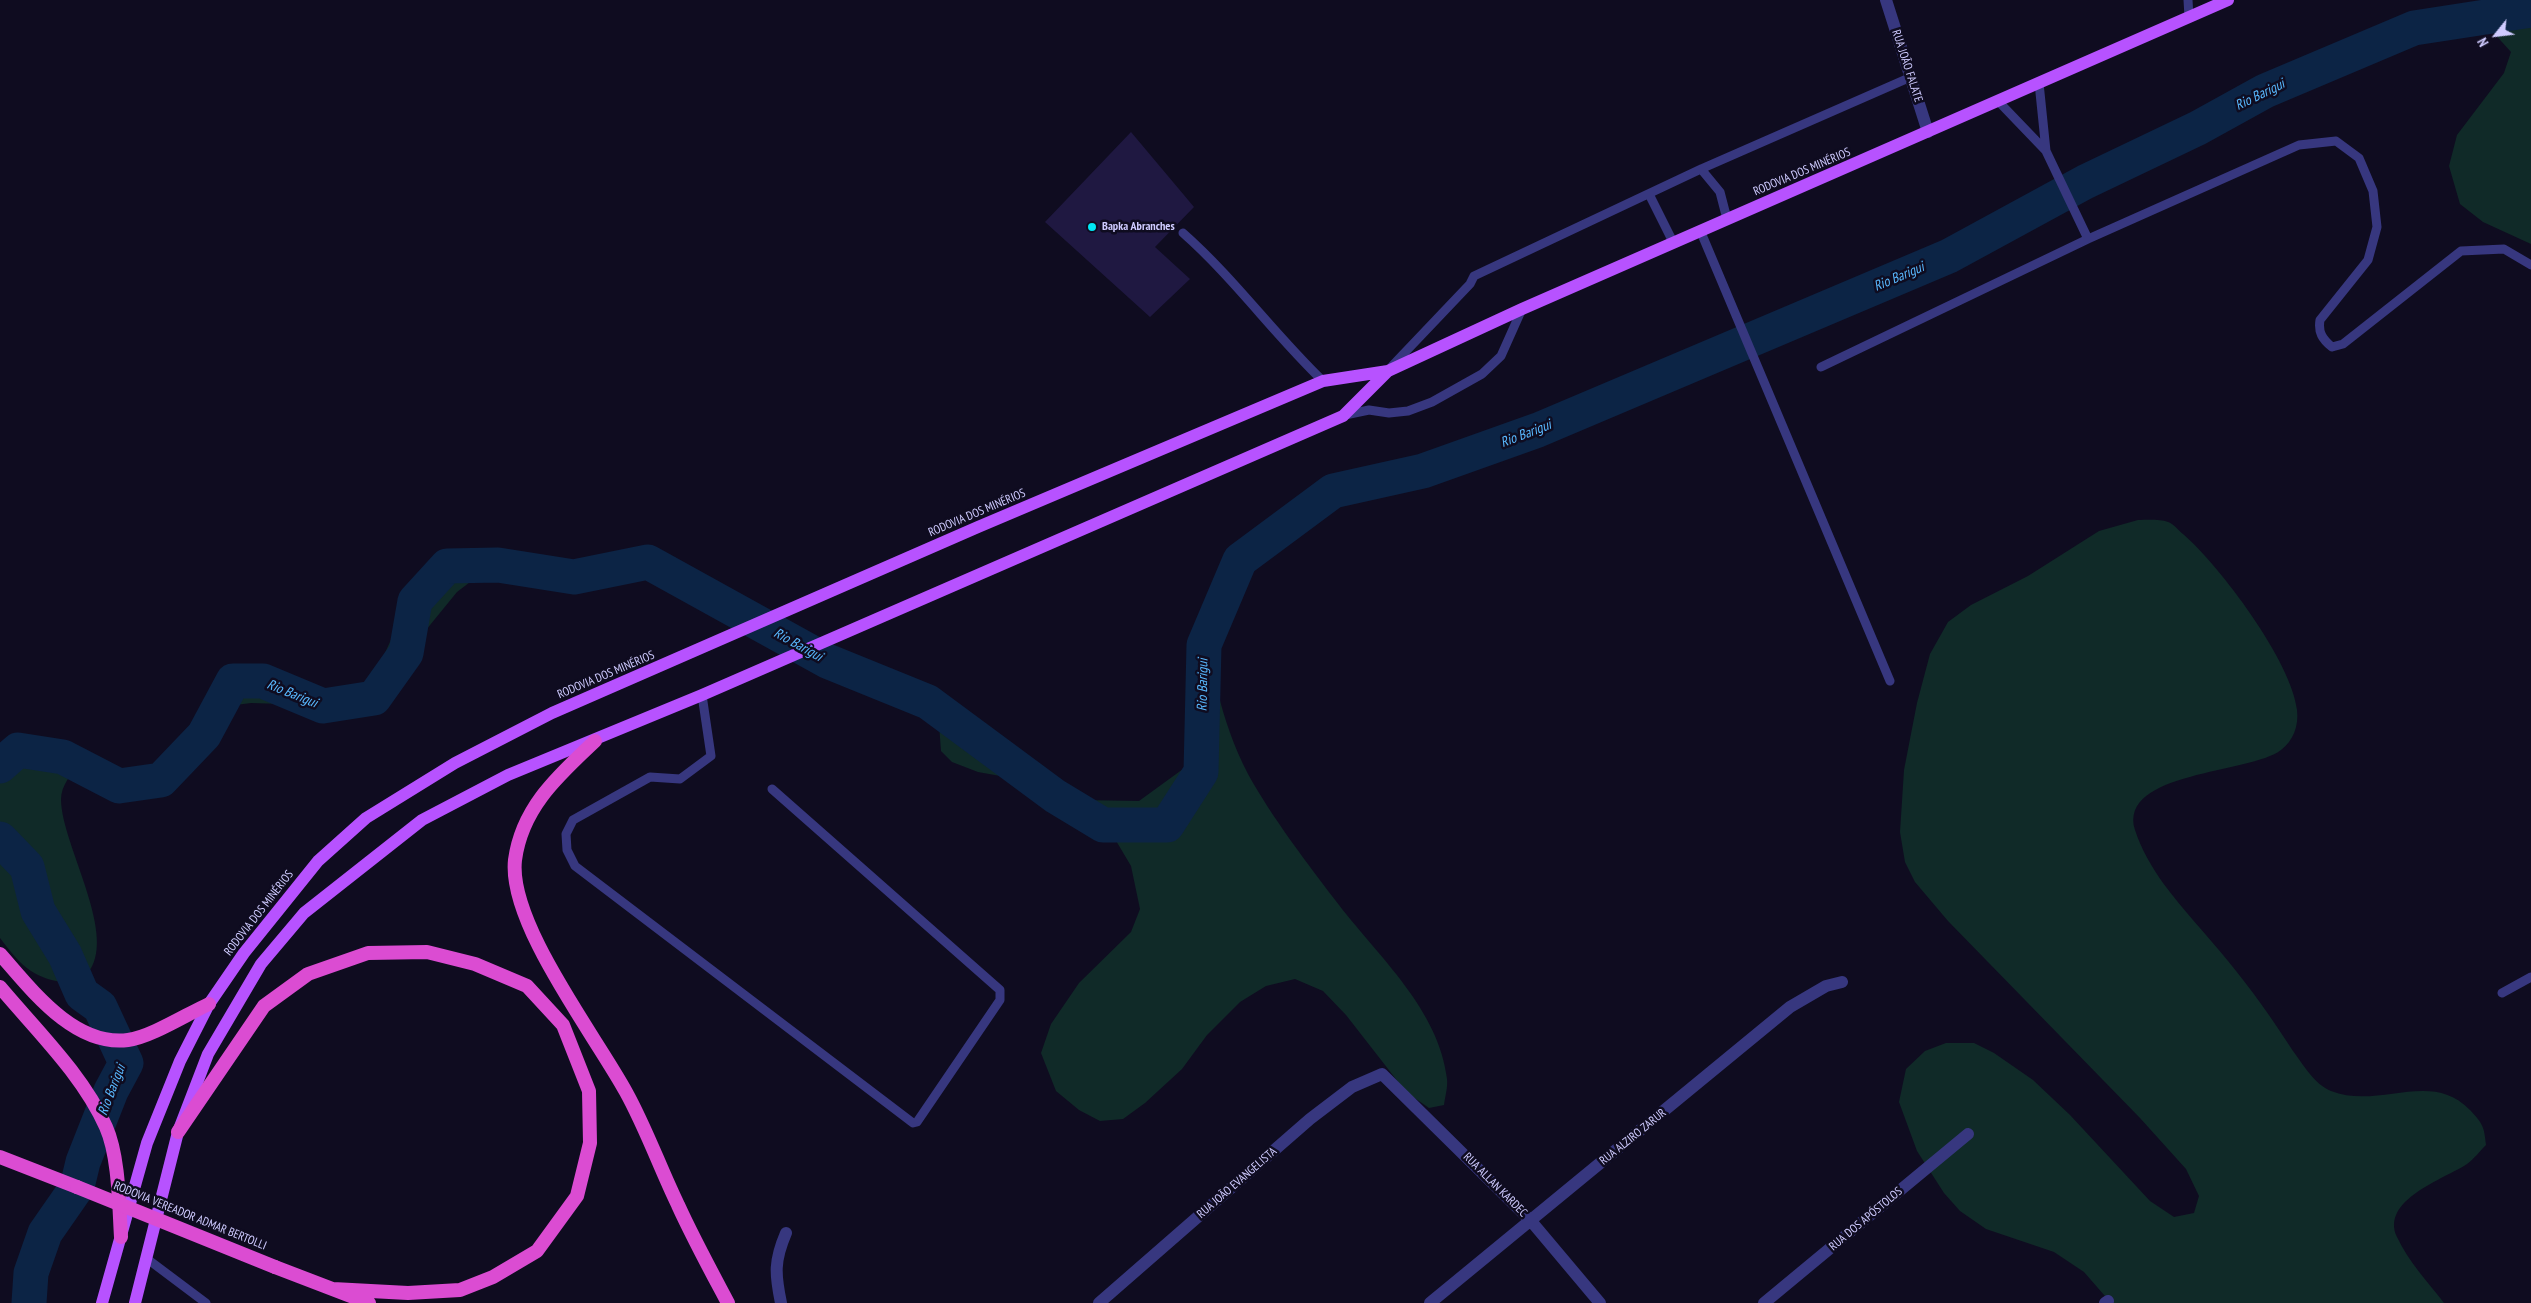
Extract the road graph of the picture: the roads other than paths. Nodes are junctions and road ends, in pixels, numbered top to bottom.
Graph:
1 (1886, 0) edge
2 (2188, 0) edge
3 (2228, 0) edge
4 (2188, 18) junction
5 (1911, 77) junction
6 (2039, 83) junction
7 (1998, 101) junction
8 (1928, 132) junction
9 (2046, 151) junction
10 (1701, 170) junction
11 (1649, 194) junction
12 (1727, 219) junction
13 (1700, 230) junction
14 (1183, 233) dead end
15 (2088, 239) junction
16 (1673, 242) junction
17 (2531, 265) edge
18 (1522, 309) junction
19 (1821, 367) dead end
20 (1388, 371) junction
21 (1323, 381) junction
22 (1343, 416) junction
23 (1890, 681) dead end
24 (702, 695) junction
25 (595, 740) junction
26 (772, 789) dead end
27 (0, 954) edge
28 (2531, 977) edge
29 (1842, 982) dead end
30 (0, 987) edge
31 (2502, 993) dead end
32 (209, 1004) junction
33 (1382, 1074) joint
34 (178, 1132) junction
35 (1968, 1134) dead end
36 (0, 1157) edge
37 (1531, 1221) junction
38 (786, 1233) dead end
39 (121, 1236) junction
40 (146, 1258) junction
41 (333, 1288) junction
42 (102, 1303) edge
43 (135, 1303) edge
44 (206, 1303) edge
45 (370, 1303) edge
46 (728, 1303) edge
47 (781, 1303) edge
48 (1099, 1303) edge
49 (1430, 1303) edge
50 (1600, 1303) edge
51 (1764, 1303) edge

1 - 5 street, RUA JOÃO FALATE
2 - 4 lane
3 - 4 main road, RODOVIA DOS MINÉRIOS
4 - 6 main road, RODOVIA DOS MINÉRIOS
5 - 8 street, RUA JOÃO FALATE
5 - 10 lane
6 - 7 main road, RODOVIA DOS MINÉRIOS
6 - 9 lane
7 - 8 main road, RODOVIA DOS MINÉRIOS
7 - 9 lane
8 - 12 main road, RODOVIA DOS MINÉRIOS
9 - 15 lane
10 - 11 lane
10 - 12 lane
11 - 16 lane
11 - 20 lane
12 - 13 main road, RODOVIA DOS MINÉRIOS
13 - 16 main road, RODOVIA DOS MINÉRIOS
13 - 23 lane
14 - 21 lane
15 - 17 lane
15 - 19 lane
16 - 18 main road, RODOVIA DOS MINÉRIOS
18 - 20 main road, RODOVIA DOS MINÉRIOS
18 - 22 lane
20 - 21 main road, RODOVIA DOS MINÉRIOS
20 - 22 main road, RODOVIA DOS MINÉRIOS
21 - 32 main road, RODOVIA DOS MINÉRIOS
22 - 24 main road, RODOVIA DOS MINÉRIOS
24 - 25 main road, RODOVIA DOS MINÉRIOS
24 - 26 lane
25 - 34 main road, RODOVIA DOS MINÉRIOS
25 - 46 highway
27 - 32 highway
28 - 31 lane
29 - 37 street, RUA ALZIRO ZARUR
30 - 39 highway
32 - 39 main road, RODOVIA DOS MINÉRIOS
33 - 37 street, RUA ALLAN KARDEC
33 - 48 street, RUA JOÃO EVANGELISTA
34 - 40 main road, RODOVIA DOS MINÉRIOS
34 - 41 highway
35 - 51 street, RUA DOS APÓSTOLOS
36 - 41 highway, RODOVIA VEREADOR ADMAR BERTOLLI, bridge
37 - 49 street, RUA ALZIRO ZARUR
37 - 50 street, RUA ALLAN KARDEC
38 - 47 street
39 - 42 main road, RODOVIA DOS MINÉRIOS
40 - 43 main road, RODOVIA DOS MINÉRIOS
40 - 44 lane
41 - 45 highway, RODOVIA VEREADOR ADMAR BERTOLLI

